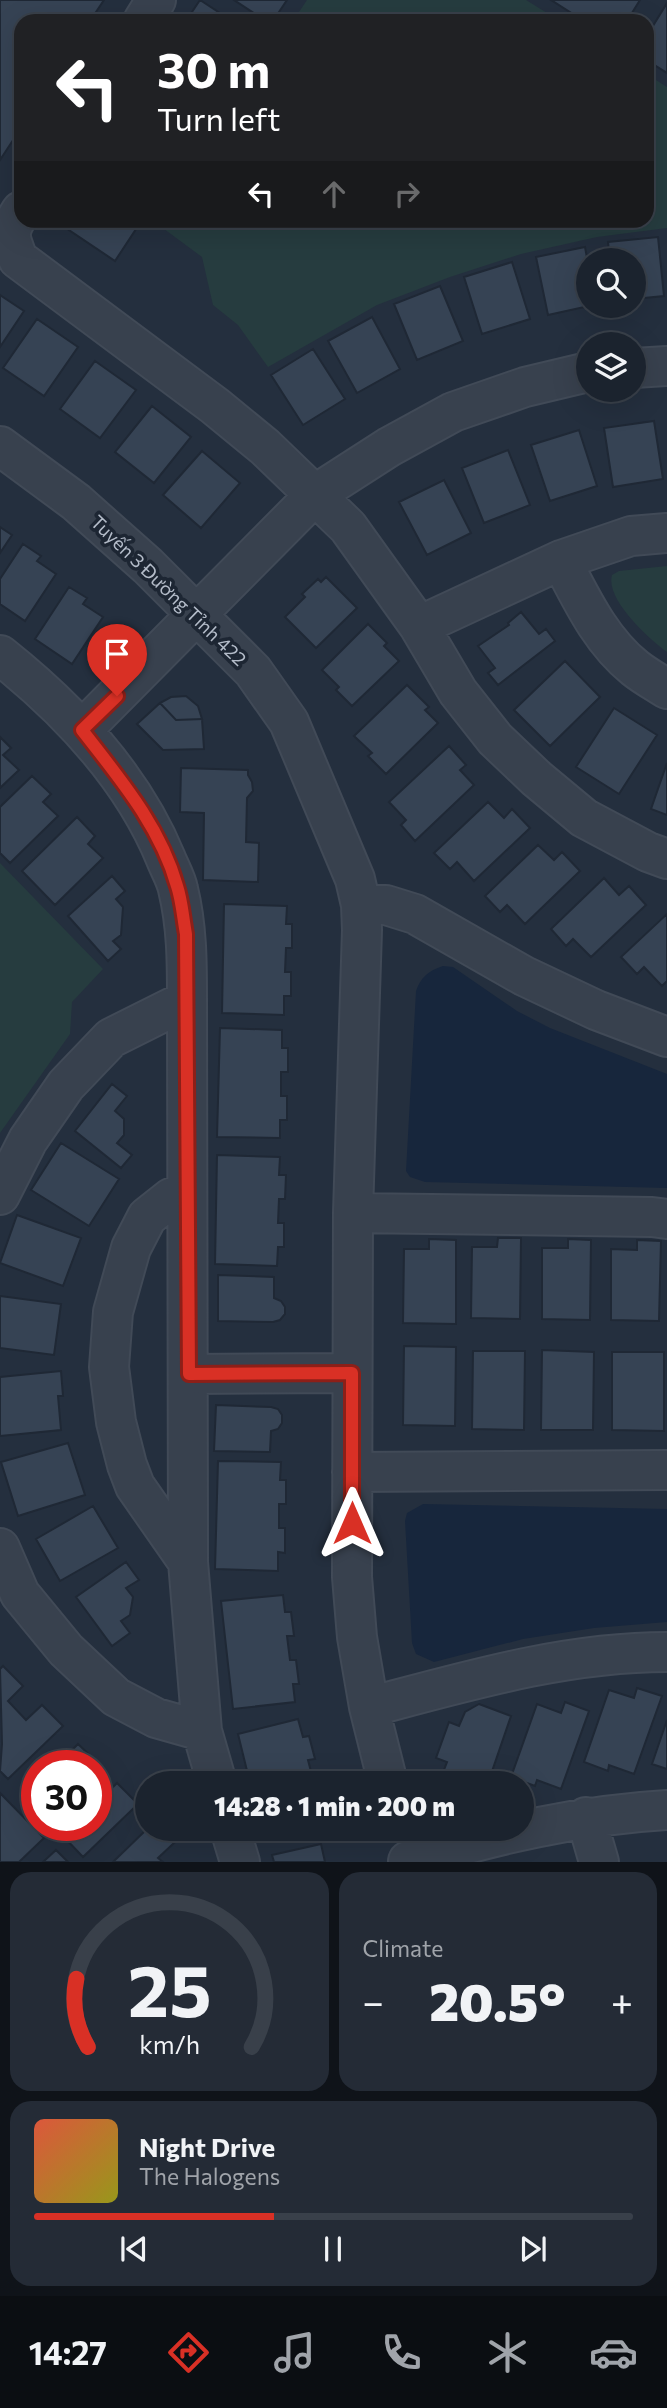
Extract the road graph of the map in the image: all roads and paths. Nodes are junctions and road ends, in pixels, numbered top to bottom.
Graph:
1 (14, 223) edge
2 (667, 366) edge
3 (646, 367) edge
4 (576, 375) edge
5 (0, 446) edge
6 (316, 494) junction
7 (667, 533) edge
8 (561, 560) junction
9 (199, 615) junction
10 (419, 626) junction
11 (0, 655) edge
12 (667, 689) edge
13 (82, 730) junction
14 (667, 859) edge
15 (361, 905) junction
16 (187, 1000) junction
17 (667, 1037) edge
18 (187, 1191) junction
19 (0, 1195) edge
20 (353, 1213) junction
21 (667, 1219) edge
22 (352, 1373) junction
23 (189, 1374) junction
24 (667, 1470) edge
25 (352, 1472) junction
26 (0, 1548) edge
27 (188, 1562) junction
28 (667, 1652) edge
29 (369, 1707) junction
30 (202, 1731) junction
31 (214, 1771) edge
32 (385, 1771) edge
33 (667, 1810) edge
34 (586, 1817) junction
35 (234, 1841) edge
36 (390, 1841) edge
37 (240, 1862) edge
38 (409, 1862) edge
39 (600, 1862) edge

1 - 6 street
2 - 3 street
4 - 6 street
5 - 9 street, Tuyến 3 Đường Tỉnh 422
6 - 9 street
6 - 10 street
7 - 8 street
8 - 10 street
8 - 12 street
9 - 13 street
9 - 15 street, Tuyến 3 Đường Tỉnh 422
10 - 14 street
11 - 13 street
13 - 16 street
15 - 17 street
15 - 20 street, Tuyến 3 Đường Tỉnh 422
16 - 18 street
16 - 19 street
18 - 23 street
18 - 27 street
20 - 21 street
20 - 22 street, Tuyến 3 Đường Tỉnh 422
22 - 23 street
22 - 25 street, Tuyến 3 Đường Tỉnh 422
23 - 27 street
24 - 25 street
25 - 29 street, Tuyến 3 Đường Tỉnh 422
26 - 30 street
27 - 30 street
28 - 29 street
29 - 32 street, Tuyến 3 Đường Tỉnh 422
30 - 31 street
33 - 34 street
34 - 38 street
34 - 39 street
35 - 37 street
36 - 38 street

